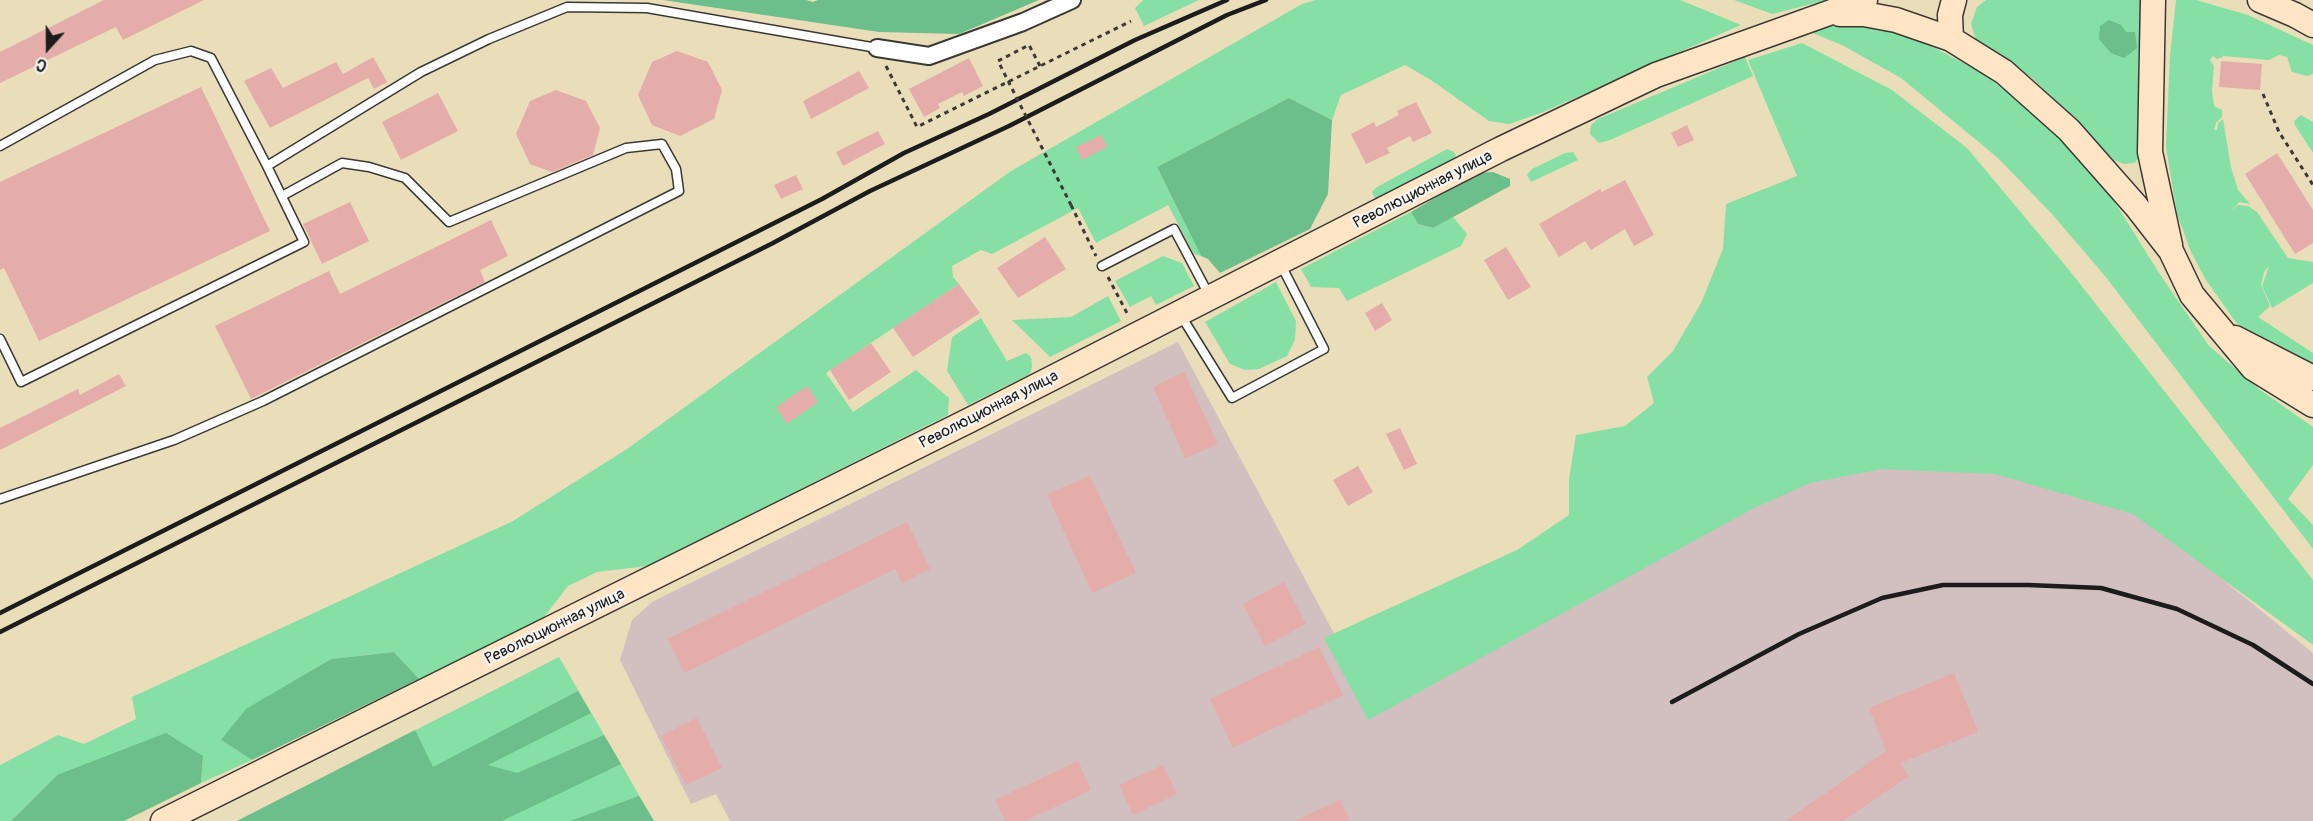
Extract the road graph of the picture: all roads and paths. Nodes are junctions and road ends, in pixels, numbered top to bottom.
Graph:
1 (1072, 0) edge
2 (1865, 0) edge
3 (1954, 0) edge
4 (2260, 0) edge
5 (2153, 7) edge
6 (1822, 14) junction
7 (1131, 21) dead end
8 (2313, 25) edge
9 (1951, 39) junction
10 (877, 48) junction
11 (1040, 66) junction
12 (2263, 94) dead end
13 (0, 146) edge
14 (267, 166) junction
15 (2313, 185) edge
16 (282, 196) junction
17 (1071, 206) dead end
18 (2171, 251) junction
19 (1280, 263) junction
20 (1102, 266) dead end
21 (1211, 298) junction
22 (1180, 314) junction
23 (2222, 331) junction
24 (0, 339) edge
25 (2313, 378) edge
26 (2313, 405) edge
27 (0, 499) edge
28 (164, 821) edge

1 - 10 street
2 - 6 street, Революционная улица
3 - 9 street
4 - 8 street
5 - 18 street
6 - 9 street
6 - 19 street, Революционная улица
7 - 11 path
9 - 18 street
10 - 11 path
10 - 14 lane
11 - 17 path, bridge
12 - 15 path
13 - 14 lane
14 - 16 lane
16 - 24 lane
16 - 27 lane
18 - 23 street
19 - 21 street, Революционная улица
19 - 22 lane
20 - 21 lane
21 - 22 street, Революционная улица
22 - 28 street, Революционная улица
23 - 25 street
23 - 26 street

